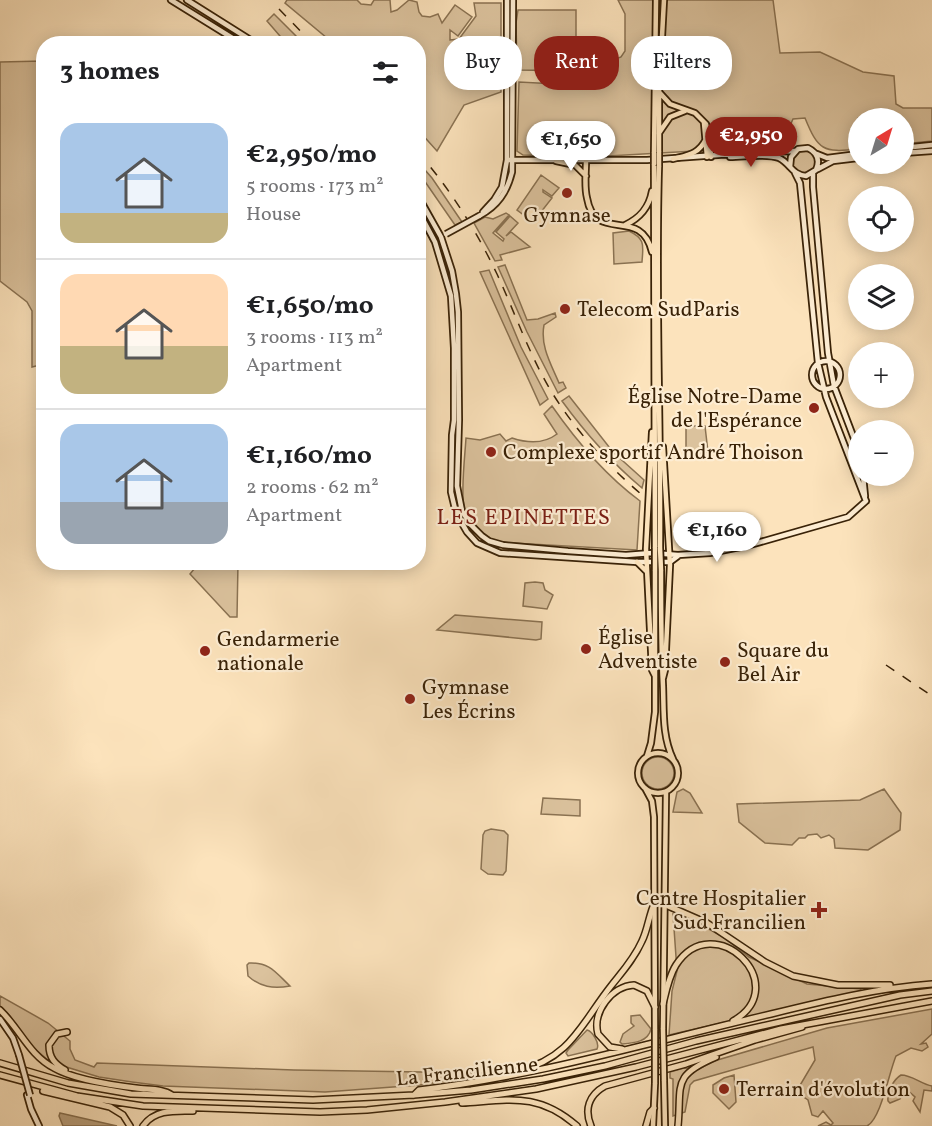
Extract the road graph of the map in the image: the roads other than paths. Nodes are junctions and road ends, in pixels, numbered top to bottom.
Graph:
1 (171, 0) edge
2 (188, 0) edge
3 (507, 0) edge
4 (513, 0) edge
5 (656, 0) edge
6 (664, 0) edge
7 (229, 36) edge
8 (244, 36) edge
9 (659, 92) junction
10 (687, 110) junction
11 (659, 133) junction
12 (708, 140) junction
13 (932, 145) edge
14 (914, 148) edge
15 (914, 150) edge
16 (795, 151) junction
17 (932, 151) edge
18 (657, 152) junction
19 (750, 152) junction
20 (815, 153) junction
21 (718, 156) junction
22 (709, 157) junction
23 (848, 157) edge
24 (848, 158) edge
25 (507, 159) junction
26 (673, 159) junction
27 (513, 160) junction
28 (556, 161) junction
29 (586, 161) junction
30 (656, 167) junction
31 (790, 167) junction
32 (814, 172) junction
33 (795, 173) junction
34 (586, 176) junction
35 (426, 208) edge
36 (479, 216) junction
37 (426, 225) edge
38 (622, 226) junction
39 (443, 235) junction
40 (435, 242) junction
41 (654, 257) junction
42 (829, 361) junction
43 (818, 363) junction
44 (834, 386) junction
45 (823, 388) junction
46 (654, 408) junction
47 (848, 423) edge
48 (660, 440) junction
49 (864, 486) edge
50 (866, 501) junction
51 (658, 547) junction
52 (646, 554) junction
53 (670, 554) junction
54 (678, 555) junction
55 (637, 562) junction
56 (646, 562) junction
57 (670, 562) junction
58 (658, 570) junction
59 (646, 571) junction
60 (655, 676) junction
61 (663, 678) junction
62 (647, 756) junction
63 (673, 759) junction
64 (645, 788) junction
65 (666, 792) junction
66 (665, 901) junction
67 (655, 902) junction
68 (932, 984) edge
69 (909, 985) junction
70 (932, 991) edge
71 (932, 1001) edge
72 (663, 1004) junction
73 (655, 1007) junction
74 (0, 1010) edge
75 (0, 1021) edge
76 (805, 1023) junction
77 (726, 1024) junction
78 (67, 1032) dead end
79 (755, 1040) junction
80 (633, 1049) junction
81 (0, 1063) edge
82 (0, 1075) edge
83 (508, 1076) junction
84 (80, 1077) junction
85 (18, 1081) junction
86 (172, 1095) junction
87 (414, 1095) junction
88 (425, 1104) junction
89 (654, 1108) junction
90 (200, 1109) junction
91 (553, 1109) junction
92 (40, 1126) edge
93 (130, 1126) edge
94 (143, 1126) edge
95 (572, 1126) edge
96 (577, 1126) edge
97 (591, 1126) edge
98 (646, 1126) edge
99 (653, 1126) edge
100 (665, 1126) edge
101 (678, 1126) edge

1 - 7 main road
2 - 8 main road
3 - 25 main road
4 - 27 main road
5 - 18 main road
6 - 9 main road
9 - 10 main road
9 - 11 main road
10 - 11 main road
10 - 12 main road
11 - 18 main road
12 - 19 main road
12 - 22 main road
12 - 26 main road
13 - 14 main road
15 - 17 main road
16 - 19 main road
16 - 20 main road
16 - 31 main road
18 - 30 main road, bridge
19 - 21 main road
20 - 23 main road
20 - 32 main road
21 - 22 main road
21 - 31 main road
22 - 26 main road
24 - 32 main road
25 - 27 main road
25 - 36 main road
26 - 29 main road
27 - 28 main road
27 - 36 main road
28 - 29 main road
28 - 34 main road
29 - 34 main road
30 - 38 main road
30 - 41 main road
30 - 48 main road
31 - 33 main road
32 - 33 main road
32 - 42 main road
33 - 43 main road
34 - 38 main road
35 - 39 main road
36 - 39 main road, bridge
37 - 40 main road
38 - 41 main road
39 - 40 main road
39 - 52 main road
40 - 55 main road
41 - 46 main road
42 - 43 main road
42 - 44 main road
43 - 45 main road
43 - 45 main road
44 - 45 main road
44 - 47 main road
45 - 50 main road
46 - 51 main road
46 - 52 main road
48 - 51 main road
48 - 53 main road
49 - 50 main road
50 - 54 main road
51 - 58 main road, bridge
52 - 53 main road
52 - 56 main road
53 - 54 main road
53 - 57 main road
54 - 57 main road
55 - 56 main road
55 - 59 main road
56 - 57 main road
56 - 59 main road
57 - 61 main road
58 - 60 main road
58 - 61 main road
59 - 60 main road
60 - 62 main road
61 - 63 main road
62 - 63 main road
62 - 64 main road
63 - 65 main road
64 - 65 main road
64 - 67 main road
65 - 66 main road
66 - 69 highway
66 - 72 main road
67 - 73 main road
67 - 83 highway
68 - 69 highway
69 - 77 highway
70 - 87 highway, La Francilienne
71 - 76 highway, La Francilienne
72 - 77 highway
72 - 100 main road, bridge
73 - 80 highway
73 - 89 main road, bridge
74 - 84 highway
75 - 92 main road, bridge
76 - 79 highway
76 - 88 highway, La Francilienne
77 - 80 highway
78 - 84 highway
79 - 97 highway
79 - 101 highway
80 - 83 highway
81 - 86 highway, La Francilienne
82 - 85 highway, La Francilienne
83 - 87 highway
84 - 86 highway
85 - 90 highway, La Francilienne
85 - 93 highway
86 - 87 highway, La Francilienne
88 - 90 highway, La Francilienne
88 - 91 highway
89 - 98 highway
89 - 99 main road
90 - 94 highway
91 - 95 highway
91 - 96 highway

